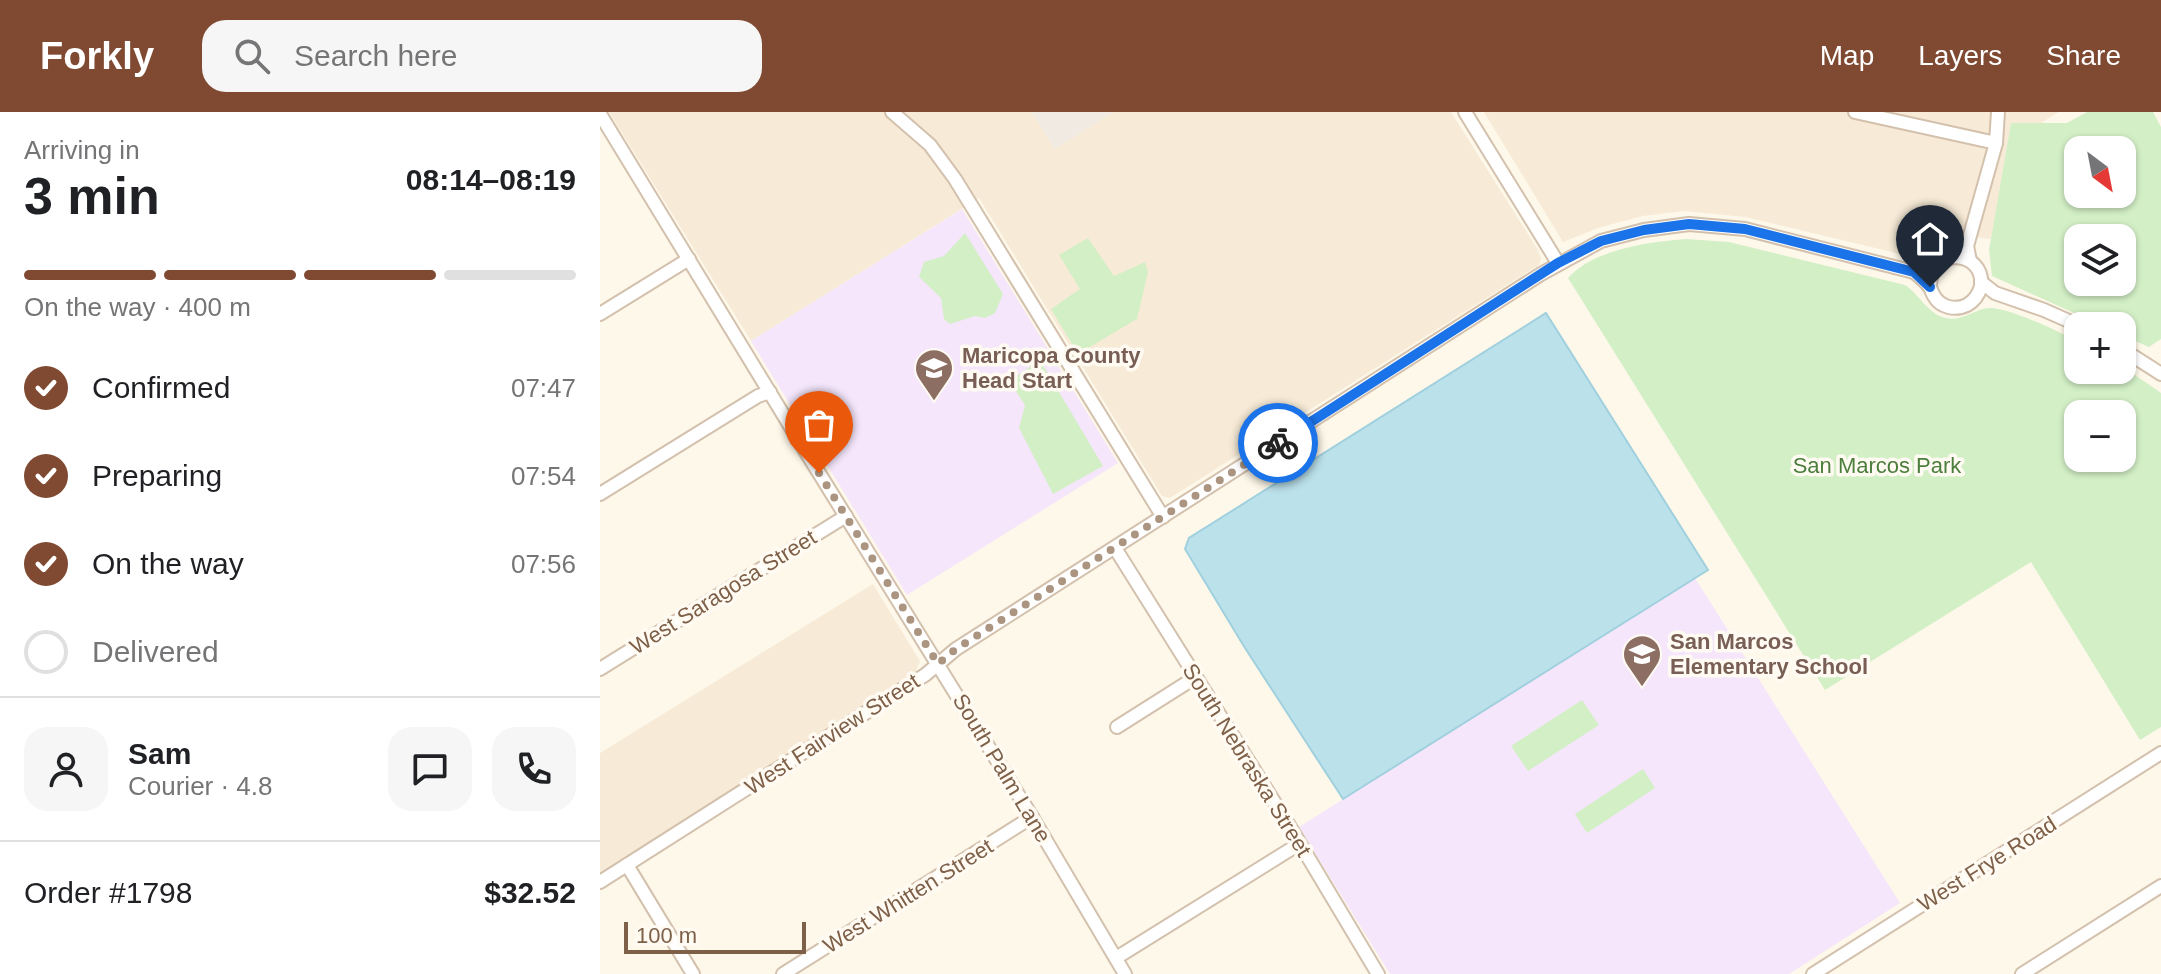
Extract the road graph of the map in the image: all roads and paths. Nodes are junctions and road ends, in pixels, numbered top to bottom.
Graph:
1 (892, 112) edge
2 (1465, 112) edge
3 (1856, 112) edge
4 (1998, 112) edge
5 (600, 114) edge
6 (605, 132) edge
7 (1996, 143) junction
8 (1967, 246) junction
9 (1954, 257) junction
10 (689, 259) junction
11 (1970, 261) junction
12 (1558, 263) junction
13 (1933, 270) junction
14 (1914, 272) junction
15 (1981, 282) junction
16 (1930, 287) junction
17 (1995, 293) junction
18 (1976, 298) junction
19 (600, 314) edge
20 (2064, 319) edge
21 (2136, 358) edge
22 (2161, 374) edge
23 (770, 392) junction
24 (600, 494) edge
25 (846, 516) junction
26 (1163, 517) junction
27 (1115, 548) junction
28 (938, 664) junction
29 (600, 669) edge
30 (1196, 677) junction
31 (1117, 727) dead end
32 (2161, 753) edge
33 (1032, 817) junction
34 (1299, 844) junction
35 (627, 865) junction
36 (600, 882) edge
37 (2161, 886) edge
38 (1116, 958) junction
39 (693, 974) edge
40 (783, 974) edge
41 (1125, 974) edge
42 (1378, 974) edge
43 (1813, 974) edge
44 (2022, 974) edge

1 - 26 street
2 - 12 street
3 - 7 street
4 - 7 street
5 - 6 street, South Palm Lane
6 - 10 street, South Palm Lane
7 - 8 street
8 - 9 street
8 - 11 street
9 - 11 street
9 - 13 street
10 - 19 street
10 - 23 street, South Palm Lane
11 - 15 street
12 - 14 street, West Fairview Street
12 - 26 street, West Fairview Street
13 - 14 street, West Fairview Street
13 - 16 street
14 - 16 street, West Fairview Street
15 - 17 street
15 - 18 street
16 - 18 street
17 - 18 street
17 - 20 street
21 - 22 street
23 - 24 street
23 - 25 street, South Palm Lane
25 - 28 street, South Palm Lane
25 - 29 street, West Saragosa Street
26 - 27 street, West Fairview Street
27 - 28 street, West Fairview Street
27 - 30 street, South Nebraska Street
28 - 33 street, South Palm Lane
28 - 35 street, West Fairview Street
30 - 31 street
30 - 34 street, South Nebraska Street
32 - 43 street, West Frye Road
33 - 38 street, South Palm Lane
33 - 40 street, West Whitten Street
34 - 38 street
34 - 42 street, South Nebraska Street
35 - 36 street, West Fairview Street
35 - 39 street
37 - 44 street
38 - 41 street, South Palm Lane

